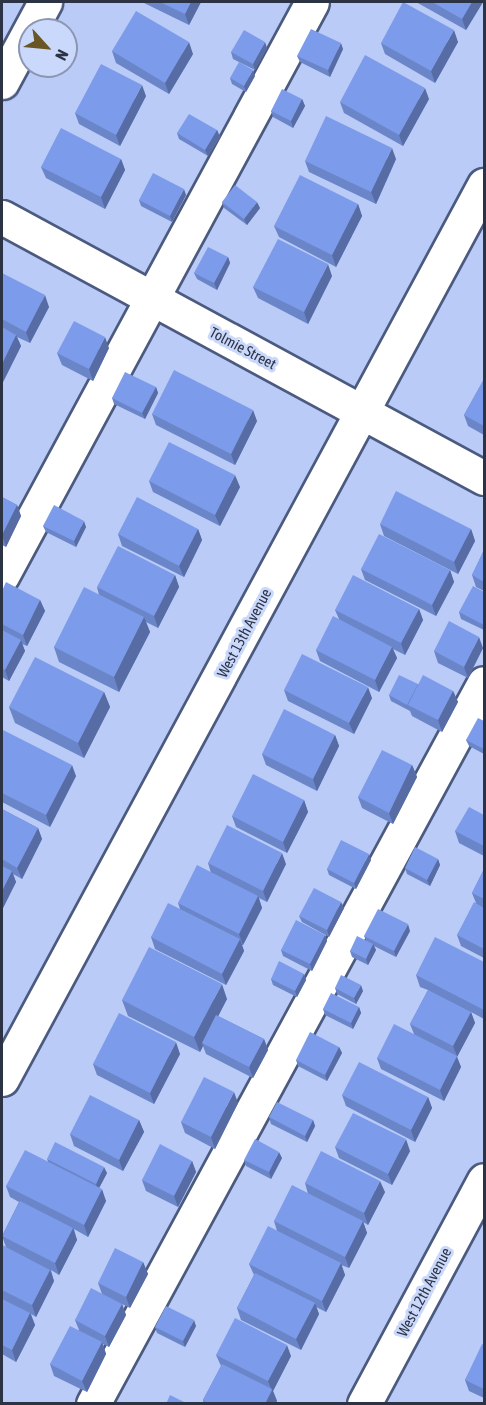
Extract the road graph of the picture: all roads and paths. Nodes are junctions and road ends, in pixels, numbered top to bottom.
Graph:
1 (45, 2) edge
2 (312, 2) edge
3 (2, 82) edge
4 (484, 185) edge
5 (2, 218) edge
6 (151, 298) junction
7 (362, 413) junction
8 (484, 478) edge
9 (2, 576) edge
10 (484, 683) edge
11 (2, 1079) edge
12 (484, 1180) edge
13 (93, 1404) edge
14 (364, 1404) edge

1 - 3 street
2 - 6 street
4 - 7 street, West 13th Avenue
5 - 6 street, Tolmie Street
6 - 7 street, Tolmie Street
6 - 9 street
7 - 8 street, Tolmie Street
7 - 11 street, West 13th Avenue
10 - 13 street
12 - 14 street, West 12th Avenue

